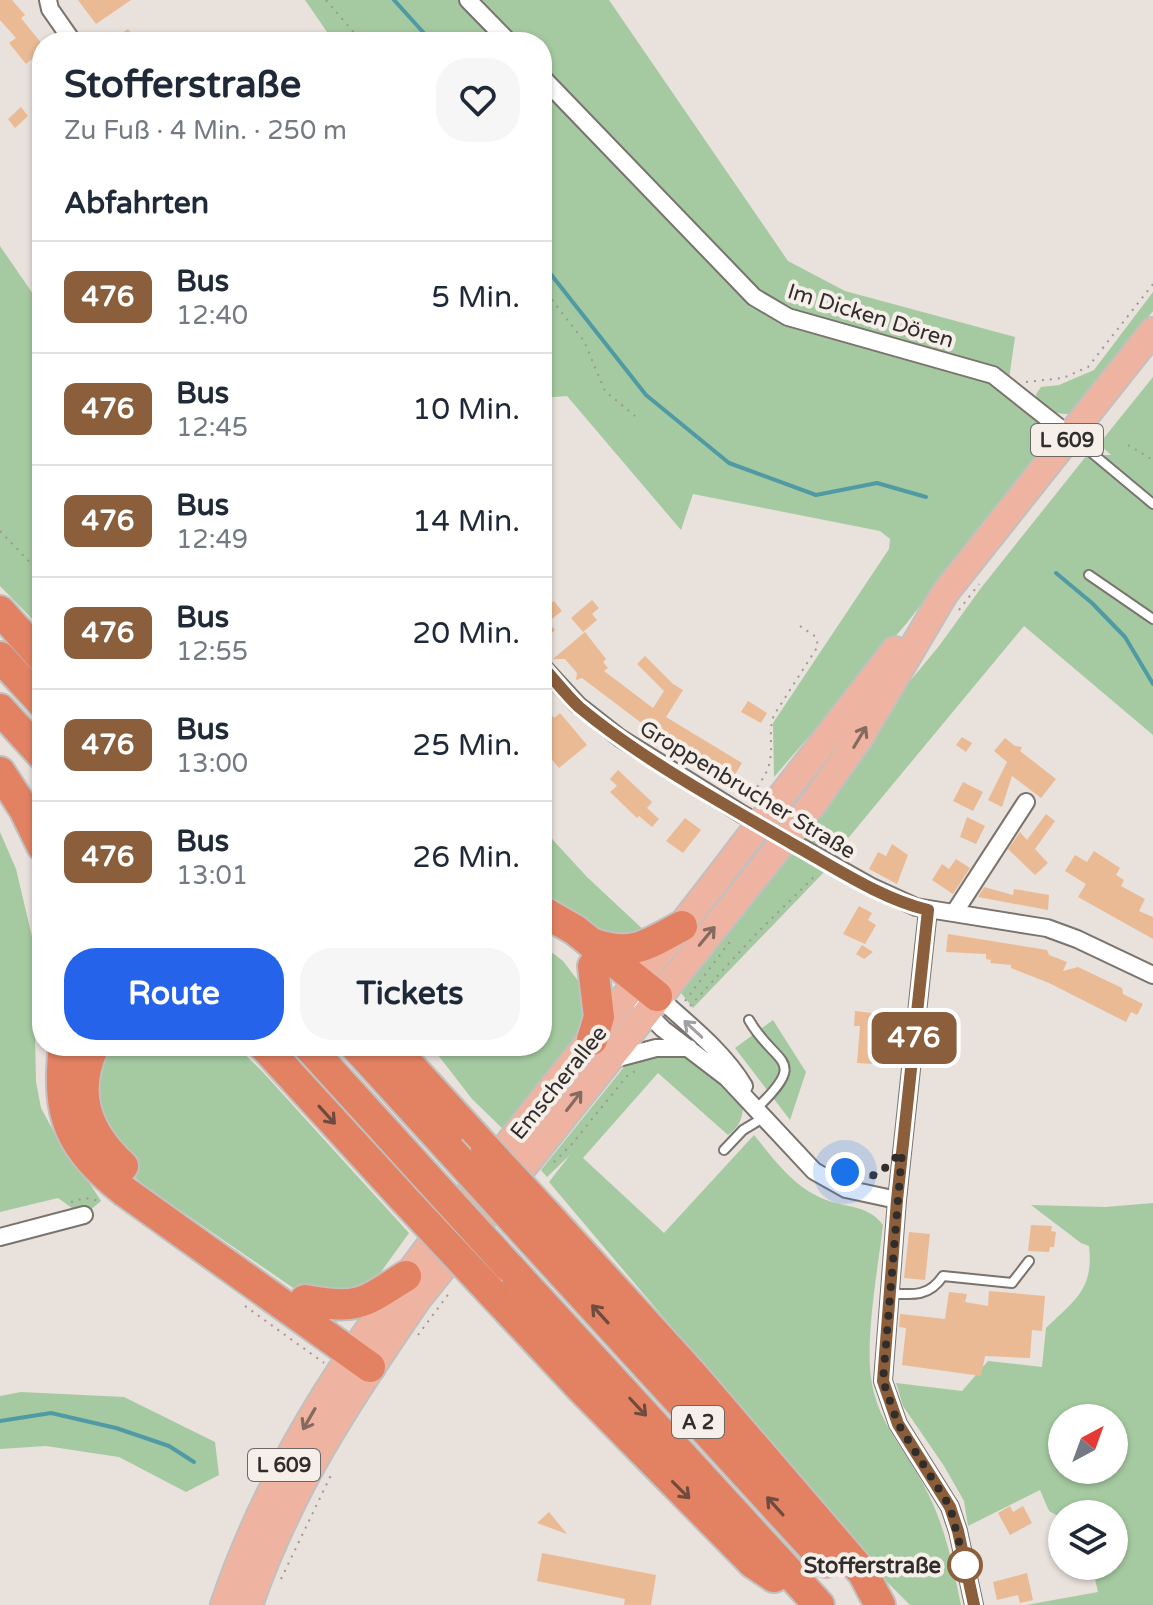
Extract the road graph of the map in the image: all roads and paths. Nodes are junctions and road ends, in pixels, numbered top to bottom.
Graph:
1 (326, 0) edge
2 (468, 0) edge
3 (45, 3) edge
4 (66, 32) edge
5 (353, 32) edge
6 (499, 32) edge
7 (552, 87) edge
8 (1153, 284) edge
9 (552, 300) edge
10 (1153, 331) edge
11 (1019, 393) junction
12 (635, 416) dead end
13 (1070, 436) junction
14 (1128, 445) dead end
15 (1153, 460) edge
16 (1153, 504) edge
17 (0, 531) edge
18 (32, 565) edge
19 (1089, 575) dead end
20 (984, 578) dead end
21 (951, 603) junction
22 (0, 611) edge
23 (1153, 619) edge
24 (800, 626) dead end
25 (32, 647) edge
26 (0, 657) edge
27 (552, 677) edge
28 (32, 692) edge
29 (0, 709) edge
30 (32, 744) edge
31 (0, 758) edge
32 (0, 772) edge
33 (32, 793) edge
34 (1026, 802) dead end
35 (738, 812) junction
36 (32, 825) edge
37 (827, 863) junction
38 (928, 910) junction
39 (954, 913) junction
40 (552, 917) edge
41 (682, 926) junction
42 (737, 933) dead end
43 (552, 936) edge
44 (592, 954) junction
45 (1153, 975) edge
46 (651, 998) junction
47 (689, 1006) dead end
48 (749, 1020) dead end
49 (656, 1048) junction
50 (689, 1048) junction
51 (599, 1051) junction
52 (63, 1056) edge
53 (90, 1056) edge
54 (271, 1056) edge
55 (317, 1056) edge
56 (367, 1056) edge
57 (400, 1056) edge
58 (424, 1056) edge
59 (761, 1113) junction
60 (468, 1138) junction
61 (724, 1150) dead end
62 (902, 1152) junction
63 (546, 1171) dead end
64 (866, 1178) dead end
65 (897, 1200) junction
66 (101, 1201) dead end
67 (71, 1202) dead end
68 (84, 1215) dead end
69 (540, 1227) junction
70 (0, 1237) edge
71 (1029, 1261) dead end
72 (406, 1276) junction
73 (889, 1293) junction
74 (305, 1300) junction
75 (242, 1304) dead end
76 (357, 1355) junction
77 (336, 1464) dead end
78 (279, 1584) dead end
79 (224, 1605) edge
80 (249, 1605) edge
81 (819, 1605) edge
82 (865, 1605) edge
83 (880, 1605) edge
84 (974, 1605) edge

1 - 5 path
2 - 6 street
3 - 4 street
7 - 11 street, Im Dicken Dören
8 - 11 path
9 - 12 path
10 - 13 main road, L 609
11 - 13 street, Im Dicken Dören
13 - 16 lane
13 - 21 main road, Emscherallee / L 609
14 - 15 path
17 - 18 path
19 - 23 lane
20 - 21 path
21 - 41 main road, Emscherallee / L 609, bridge
46 -> 21 main road, Emscherallee / L 609, bridge
22 - 25 highway
24 - 35 path
26 - 28 highway
27 - 35 street, Groppenbrucher Straße
29 - 30 highway
31 - 33 highway
32 - 36 highway
34 - 39 street
35 - 37 street, Groppenbrucher Straße
37 - 38 street, Groppenbrucher Straße
37 - 47 path
38 - 39 street, Groppenbrucher Straße
38 - 62 street
39 - 45 street, Groppenbrucher Straße
40 - 44 highway
41 - 44 highway
41 - 46 main road, Emscherallee / L 609
42 - 46 path
43 - 44 highway
44 - 46 highway
44 - 51 highway
46 - 50 street
46 - 51 main road, Emscherallee / L 609
59 -> 46 street
48 - 59 lane
49 - 50 street
49 - 51 street
49 - 63 path
50 - 59 street
51 - 72 main road, Emscherallee / L 609
76 -> 51 main road, Emscherallee / L 609
52 - 76 highway
53 - 74 highway
54 -> 81 highway, bridge
55 -> 81 highway, A 2, bridge
56 - 60 highway, A 2
57 - 60 highway
58 - 60 highway
59 - 61 lane
59 - 65 street
60 - 69 highway, A 2, bridge
62 - 64 path
62 - 65 street
65 - 73 street
66 - 67 path
68 - 70 street
82 -> 69 highway, A 2
69 - 83 highway
71 - 73 lane
72 - 74 highway
72 - 76 main road, Emscherallee / L 609
73 - 84 street
74 - 76 highway
75 - 76 path
76 -> 79 main road, Emscherallee / L 609
76 - 80 main road, Emscherallee / L 609
77 - 78 path

